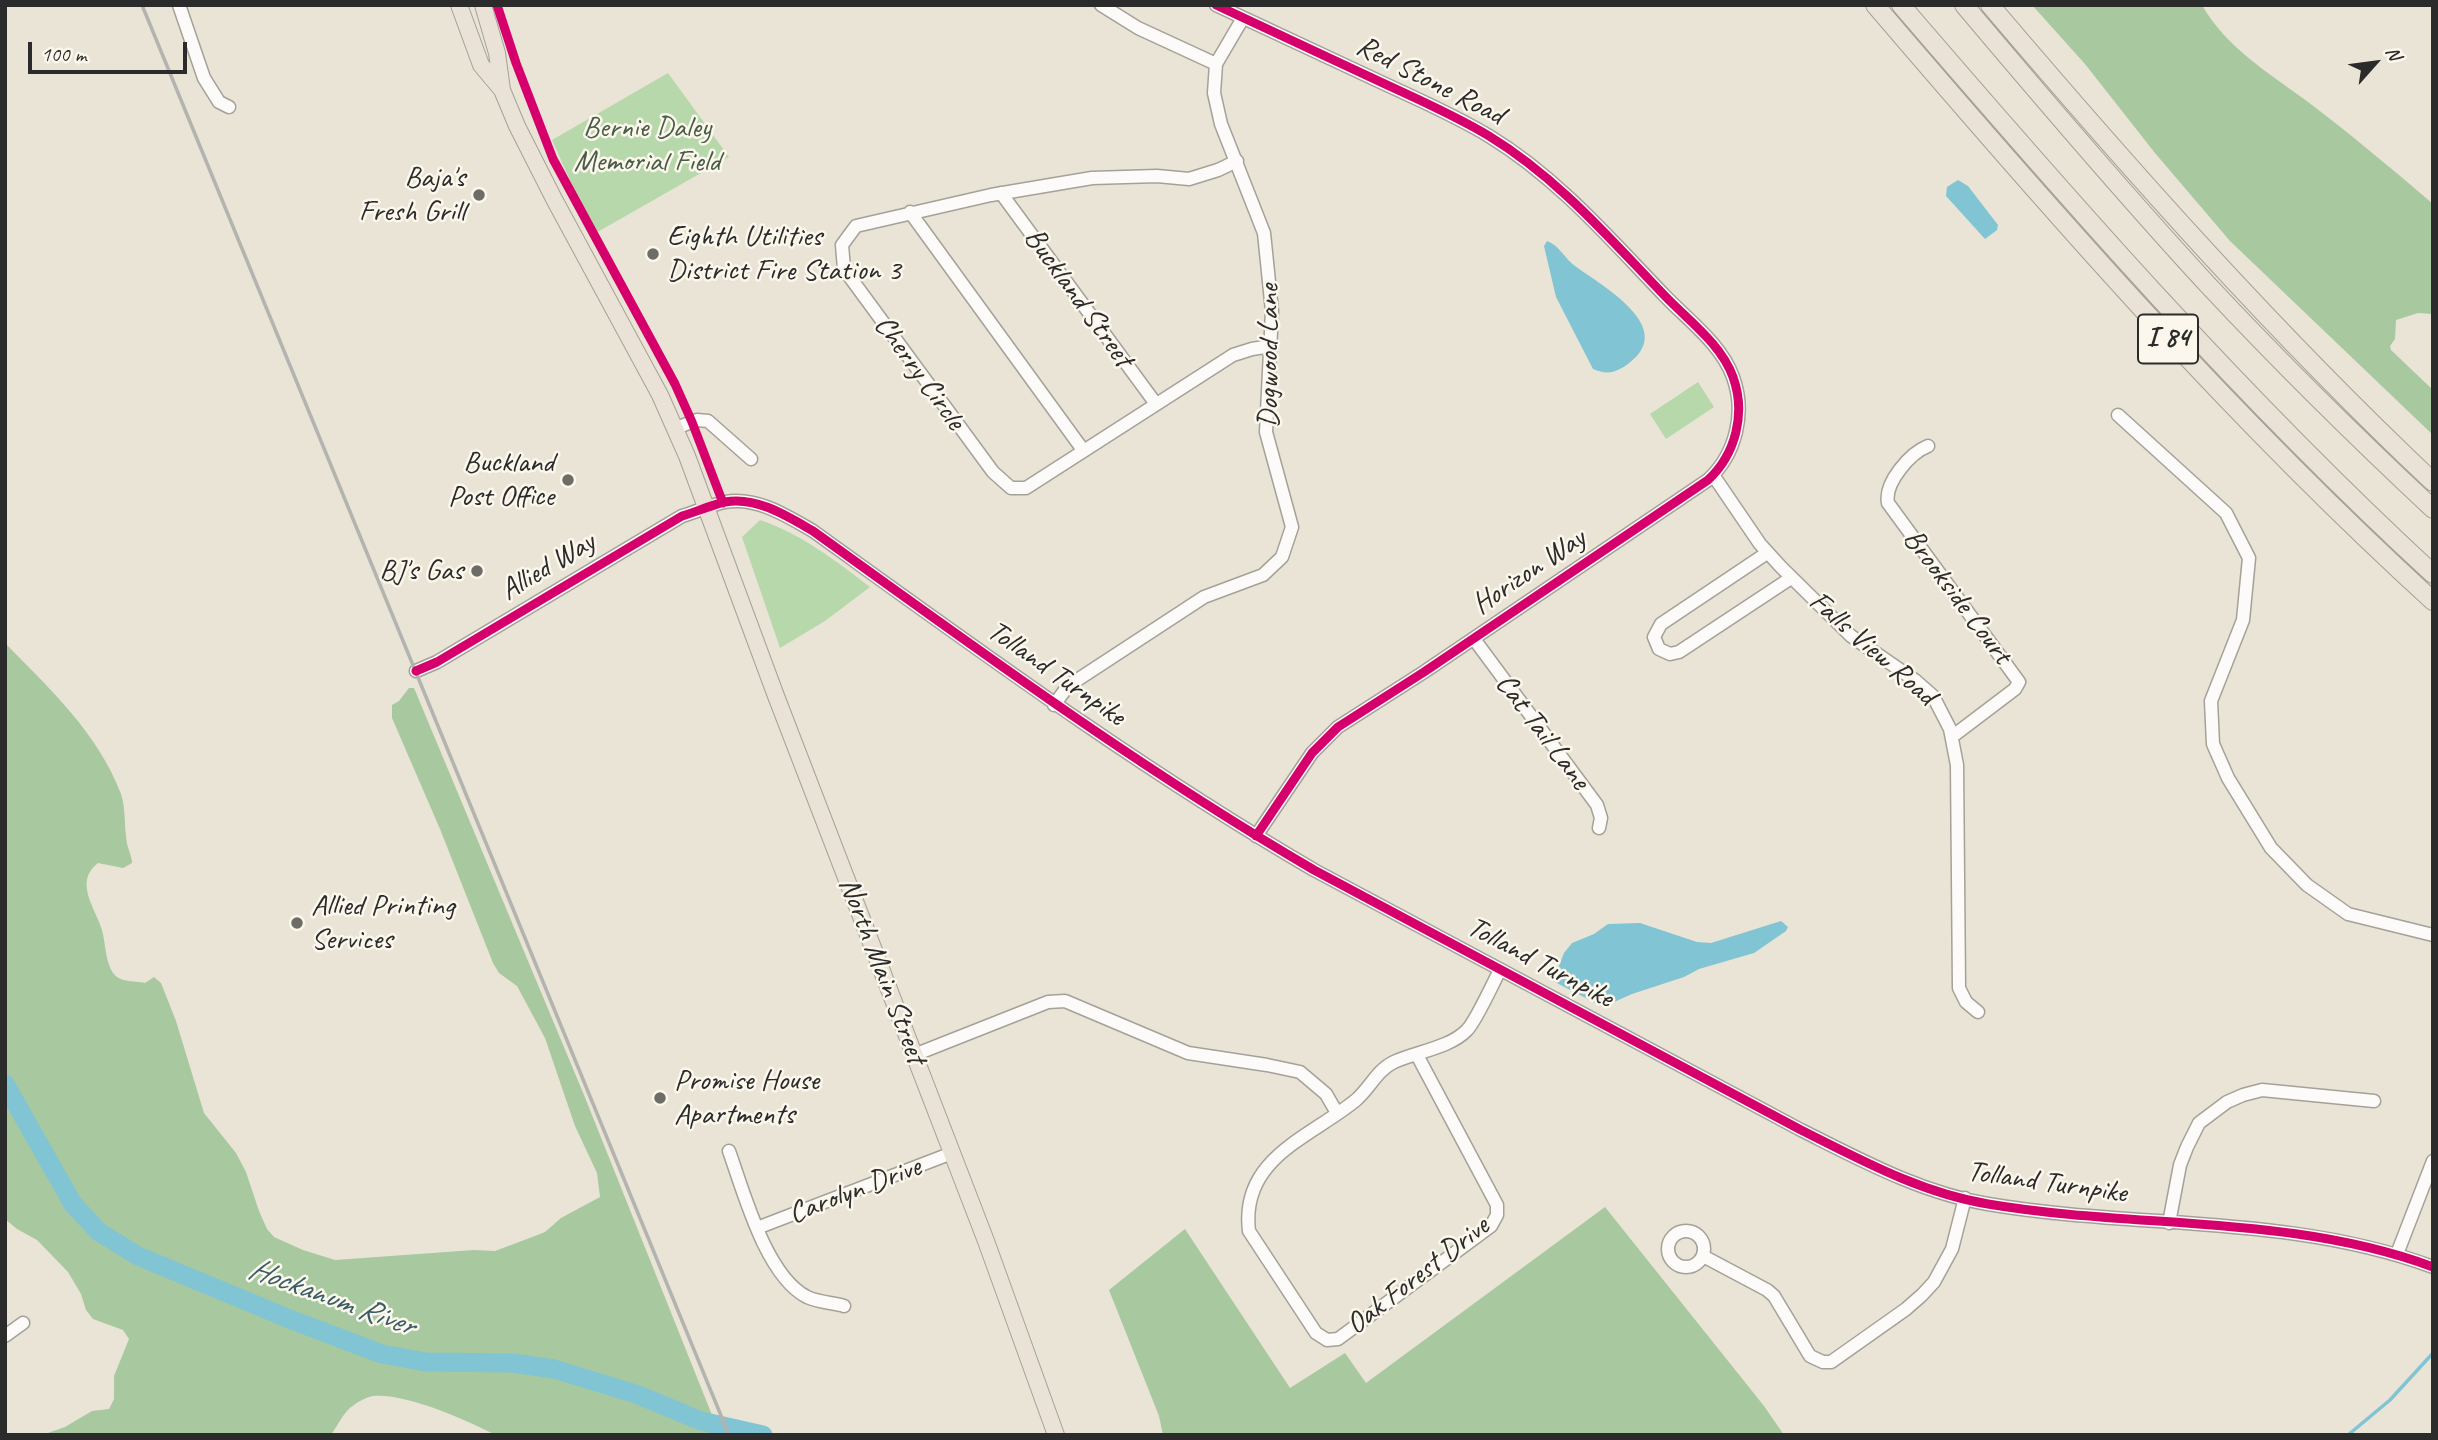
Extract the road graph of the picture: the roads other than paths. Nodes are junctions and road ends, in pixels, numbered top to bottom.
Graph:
1 (179, 5) edge
2 (459, 5) edge
3 (483, 5) edge
4 (1101, 5) edge
5 (1216, 5) edge
6 (1863, 5) edge
7 (1875, 5) edge
8 (1901, 5) edge
9 (1964, 5) edge
10 (1990, 5) edge
11 (1243, 18) junction
12 (1922, 60) junction
13 (1216, 64) junction
14 (502, 90) junction
15 (229, 107) dead end
16 (1237, 161) junction
17 (1000, 193) junction
18 (910, 212) junction
19 (1690, 321) joint
20 (1271, 346) junction
21 (1156, 404) junction
22 (2118, 415) dead end
23 (676, 428) junction
24 (1928, 446) dead end
25 (1083, 450) junction
26 (751, 459) dead end
27 (1713, 475) junction
28 (2433, 482) edge
29 (707, 508) junction
30 (2433, 509) edge
31 (1767, 553) junction
32 (2433, 573) edge
33 (1791, 578) junction
34 (2433, 601) edge
35 (1474, 639) junction
36 (416, 671) dead end
37 (1054, 705) junction
38 (1953, 736) junction
39 (1599, 828) dead end
40 (1256, 836) junction
41 (2433, 935) edge
42 (1500, 970) junction
43 (1978, 1012) dead end
44 (914, 1055) junction
45 (1417, 1055) junction
46 (2374, 1101) dead end
47 (1337, 1113) junction
48 (729, 1151) dead end
49 (952, 1153) junction
50 (2433, 1161) edge
51 (1965, 1198) junction
52 (2169, 1223) junction
53 (757, 1228) junction
54 (2397, 1254) junction
55 (1703, 1256) dead end
56 (2433, 1267) edge
57 (844, 1306) dead end
58 (23, 1323) dead end
59 (5, 1336) edge
60 (1056, 1435) edge

1 - 15 street
2 - 14 main road
3 - 14 main road
4 - 13 street
5 - 11 street, Red Stone Road
6 - 12 highway
7 - 12 highway, I 84
8 - 32 highway
9 - 30 highway
10 - 28 highway
11 - 13 street, Dogwood Lane
11 - 19 street, Red Stone Road
12 - 34 highway, I 84
13 - 16 street, Dogwood Lane
14 - 23 main road
16 - 17 street, Cherry Circle
16 - 20 street, Dogwood Lane
17 - 18 street, Cherry Circle
17 - 21 street, Buckland Street
18 - 25 street
18 - 25 street, Cherry Circle
19 - 27 street, Horizon Way
20 - 21 street, Cherry Circle
20 - 37 street, Dogwood Lane
21 - 25 street, Cherry Circle
22 - 41 street
23 - 26 street
23 - 29 main road
24 - 38 street, Brookside Court
27 - 31 street, Falls View Road
27 - 35 street, Horizon Way
29 - 36 street, Allied Way
29 - 37 street, Tolland Turnpike
29 - 44 main road, North Main Street
31 - 33 street, Falls View Road
31 - 33 street
33 - 38 street, Falls View Road
35 - 39 street, Cat Tail Lane
35 - 40 street, Horizon Way
37 - 40 street, Tolland Turnpike
38 - 43 street, Falls View Road
40 - 42 street, Tolland Turnpike
42 - 45 street, Oak Forest Drive
42 - 51 street, Tolland Turnpike
44 - 47 street
44 - 49 main road, North Main Street
45 - 47 street, Oak Forest Drive
45 - 47 street, Oak Forest Drive
46 - 52 street
48 - 53 street
49 - 53 street, Carolyn Drive
49 - 60 main road, North Main Street
50 - 54 street
51 - 52 street, Tolland Turnpike
51 - 55 street
52 - 54 street, Tolland Turnpike
53 - 57 street
54 - 56 street, Tolland Turnpike
58 - 59 street

